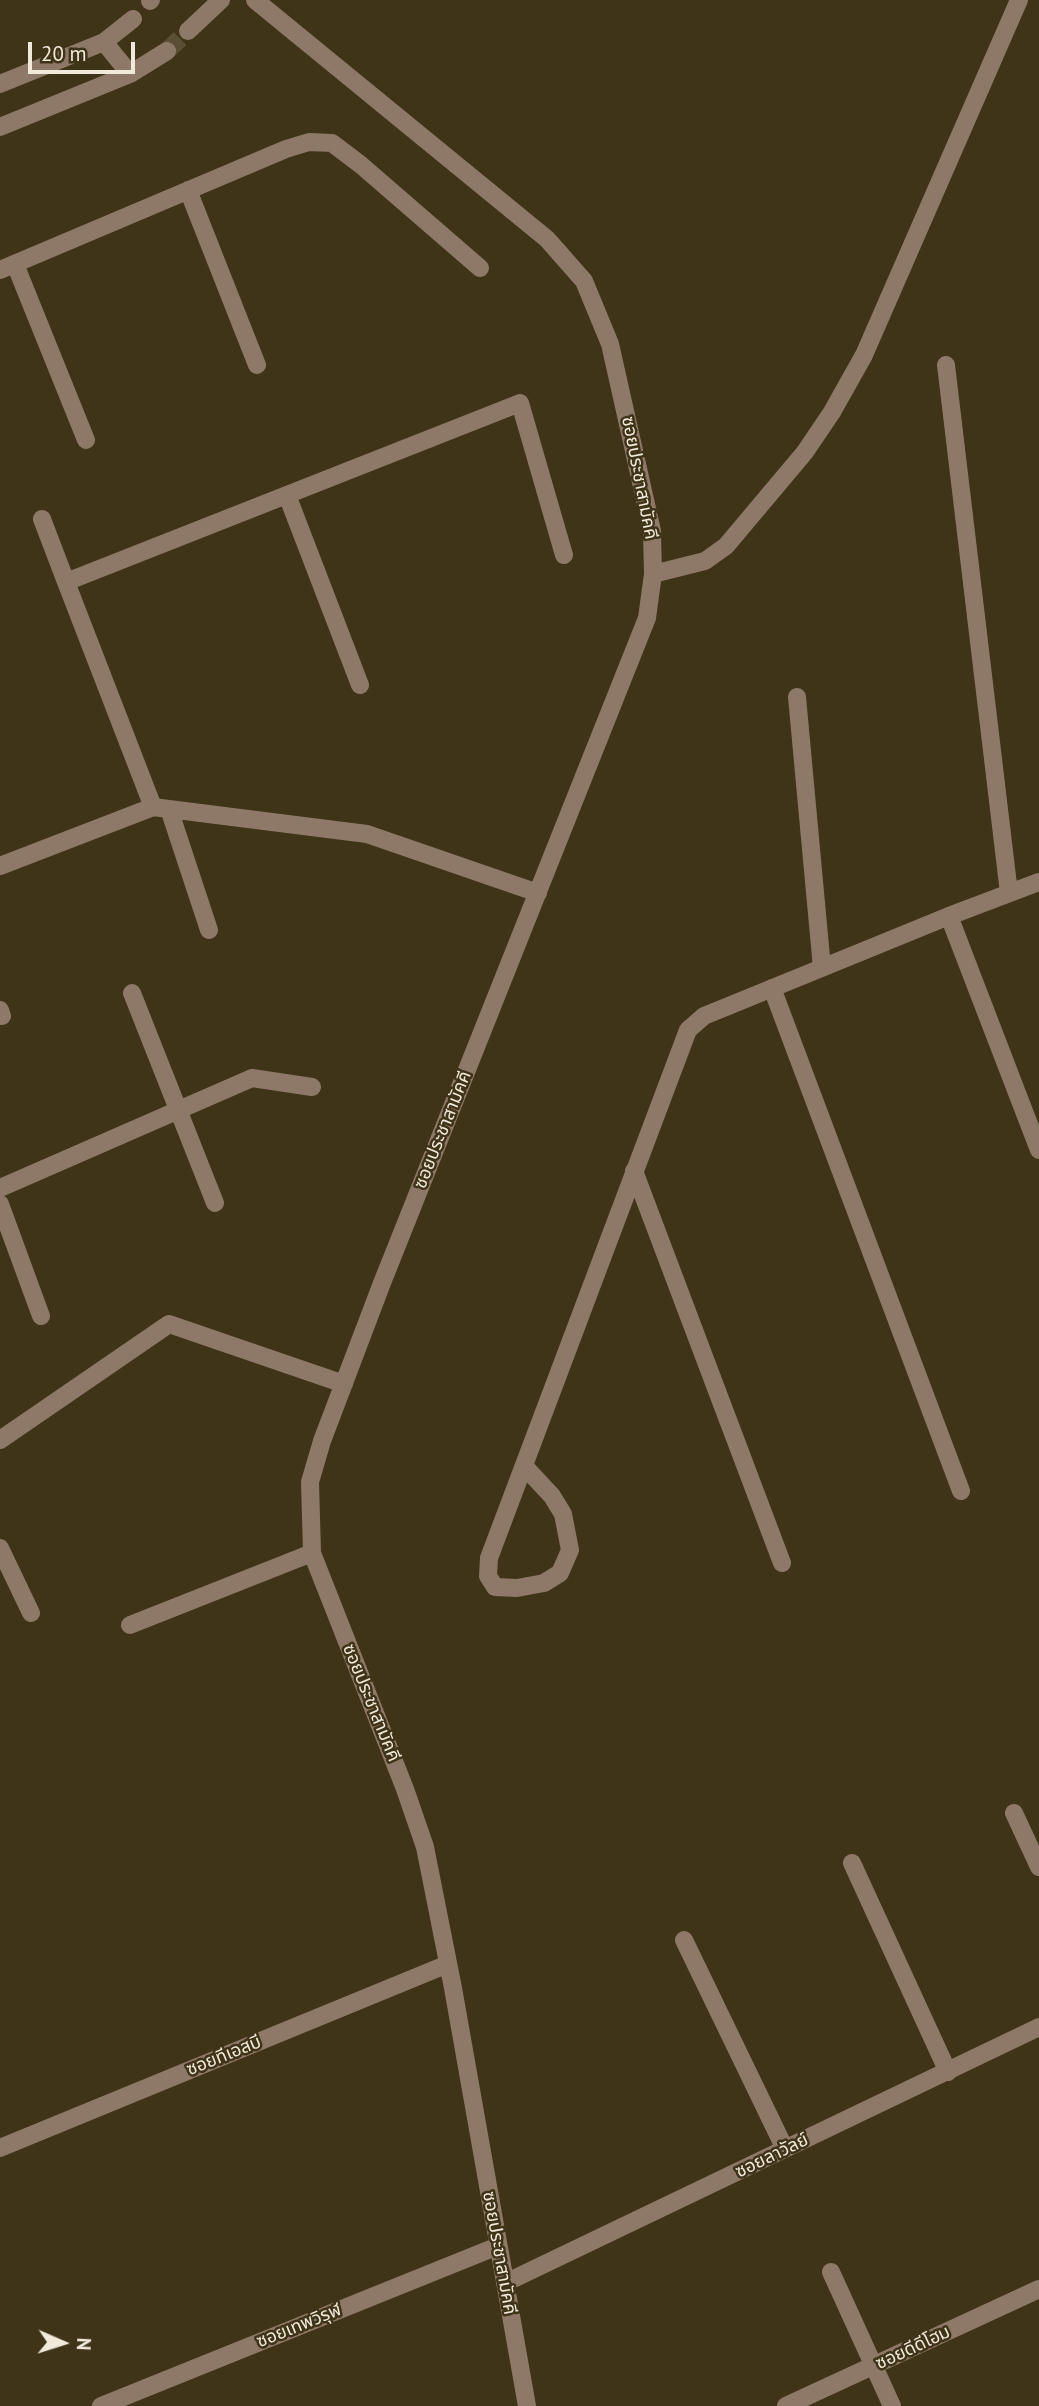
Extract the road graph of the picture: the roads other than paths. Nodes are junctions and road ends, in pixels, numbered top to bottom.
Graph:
1 (221, 0) edge
2 (255, 0) edge
3 (1019, 0) edge
4 (133, 19) dead end
5 (188, 31) tunnel mouth
6 (104, 42) junction
7 (167, 51) tunnel mouth
8 (130, 74) junction
9 (0, 84) edge
10 (0, 127) edge
11 (188, 190) junction
12 (7, 267) edge
13 (480, 268) dead end
14 (257, 365) dead end
15 (946, 365) dead end
16 (86, 440) dead end
17 (286, 495) junction
18 (42, 519) dead end
19 (564, 555) dead end
20 (653, 574) junction
21 (66, 582) junction
22 (360, 685) dead end
23 (797, 697) dead end
24 (161, 808) junction
25 (0, 866) edge
26 (1039, 882) edge
27 (538, 893) junction
28 (1009, 893) junction
29 (949, 916) junction
30 (209, 930) dead end
31 (822, 968) junction
32 (772, 988) junction
33 (132, 993) dead end
34 (312, 1087) dead end
35 (179, 1109) junction
36 (1039, 1150) edge
37 (634, 1171) junction
38 (0, 1188) edge
39 (215, 1203) dead end
40 (0, 1204) edge
41 (41, 1316) dead end
42 (344, 1384) junction
43 (0, 1440) edge
44 (524, 1466) junction
45 (961, 1491) dead end
46 (0, 1548) edge
47 (312, 1553) junction
48 (782, 1563) dead end
49 (31, 1613) dead end
50 (130, 1625) dead end
51 (1014, 1813) dead end
52 (852, 1863) dead end
53 (1039, 1867) edge
54 (684, 1940) dead end
55 (448, 1964) junction
56 (1039, 2027) edge
57 (948, 2072) junction
58 (0, 2148) edge
59 (785, 2150) junction
60 (498, 2246) junction
61 (831, 2272) dead end
62 (505, 2283) junction
63 (1039, 2288) edge
64 (875, 2365) junction
65 (101, 2406) edge
66 (527, 2406) edge
67 (786, 2406) edge
68 (892, 2406) edge

1 - 5 street
2 - 20 street, ซอยประชาสามัคคี
3 - 20 street
4 - 6 street
6 - 8 street
6 - 9 street
7 - 8 street
8 - 10 street
11 - 12 street
11 - 13 street
11 - 14 street
12 - 16 street
15 - 28 street
17 - 19 street
17 - 21 street
17 - 22 street
18 - 21 street
20 - 27 street, ซอยประชาสามัคคี
21 - 24 street
23 - 31 street
24 - 25 street
24 - 27 street
24 - 30 street
26 - 28 street
27 - 42 street, ซอยประชาสามัคคี
28 - 29 street
29 - 31 street
29 - 36 street
31 - 32 street
32 - 37 street
32 - 45 street
33 - 35 street
34 - 35 street
35 - 38 street
35 - 39 street
37 - 44 street
37 - 48 street
40 - 41 street
42 - 43 street
42 - 47 street, ซอยประชาสามัคคี
44 - 44 street
46 - 49 street
47 - 50 street
47 - 55 street, ซอยประชาสามัคคี
51 - 53 street
52 - 57 street
54 - 59 street
55 - 58 street, ซอยทีเอสบี
55 - 60 street, ซอยประชาสามัคคี
56 - 57 street, ซอยลาวัลย์
57 - 59 street, ซอยลาวัลย์
59 - 62 street, ซอยลาวัลย์
60 - 62 street, ซอยประชาสามัคคี
60 - 65 street, ซอยเทพวิรุฬ
61 - 64 street
62 - 66 street, ซอยประชาสามัคคี
63 - 64 street, ซอยดีดีโฮม
64 - 67 street, ซอยดีดีโฮม
64 - 68 street

